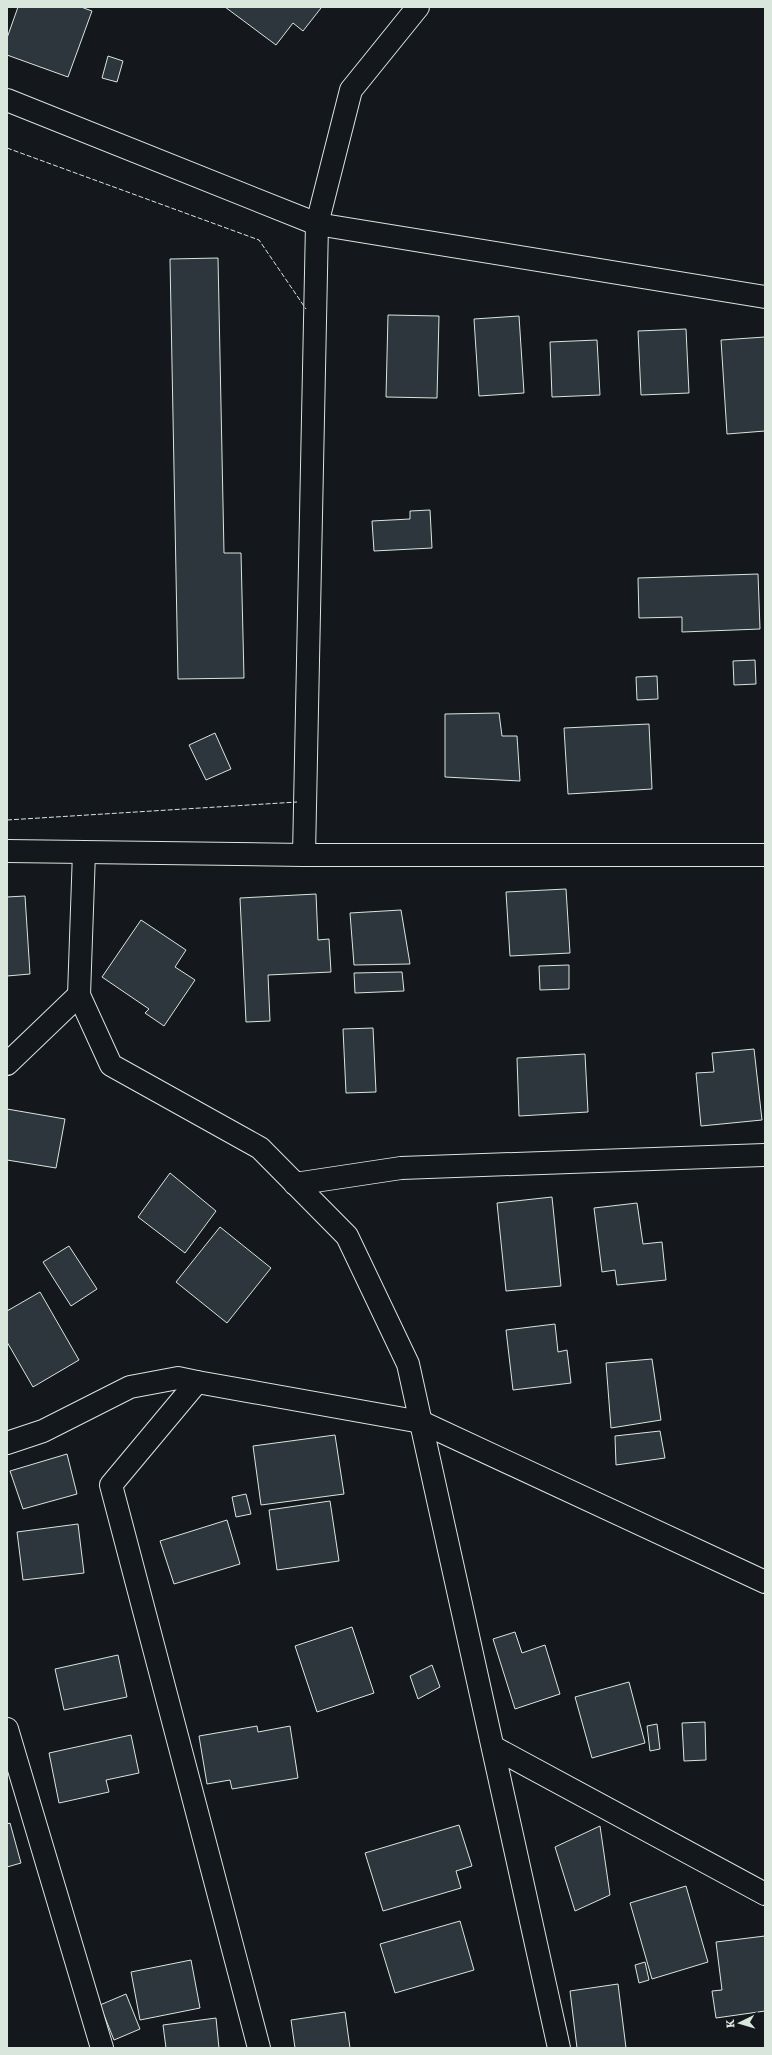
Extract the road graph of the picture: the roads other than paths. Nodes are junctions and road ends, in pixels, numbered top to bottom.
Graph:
1 (418, 7) edge
2 (7, 100) edge
3 (317, 224) junction
4 (765, 297) edge
5 (7, 851) edge
6 (84, 852) junction
7 (304, 855) junction
8 (765, 855) edge
9 (79, 995) junction
10 (7, 1064) edge
11 (765, 1156) edge
12 (295, 1184) junction
13 (197, 1382) junction
14 (421, 1422) junction
15 (7, 1443) edge
16 (765, 1582) edge
17 (7, 1729) edge
18 (493, 1747) junction
19 (765, 1894) edge
20 (102, 2048) edge
21 (259, 2048) edge
22 (559, 2048) edge

1 - 3 street
2 - 3 street
3 - 4 street
3 - 7 street
5 - 6 street
6 - 7 street
6 - 9 street
7 - 8 street
9 - 10 street
9 - 12 street
11 - 12 street
12 - 14 street
13 - 14 street
13 - 15 street
13 - 21 street
14 - 16 street
14 - 18 street
17 - 20 street
18 - 19 street
18 - 22 street

